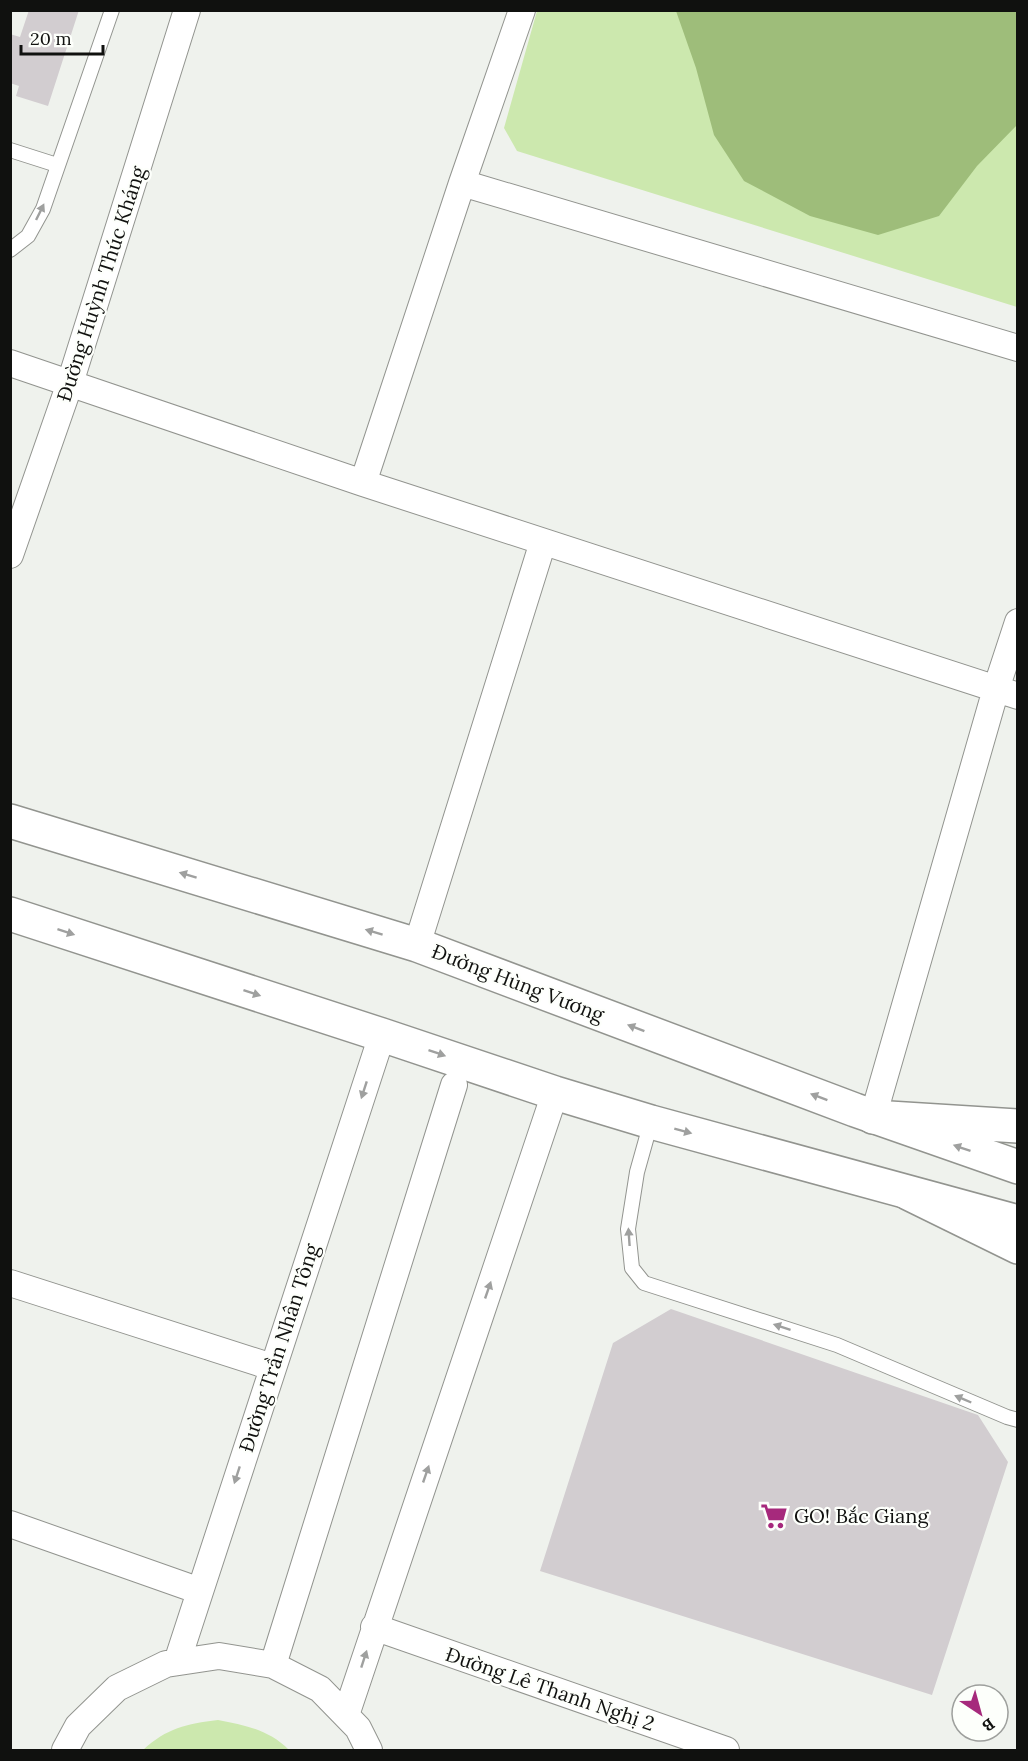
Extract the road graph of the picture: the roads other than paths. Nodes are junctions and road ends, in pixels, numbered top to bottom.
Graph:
1 (112, 10) edge
2 (187, 10) edge
3 (522, 10) edge
4 (10, 150) edge
5 (57, 165) junction
6 (462, 183) junction
7 (10, 250) edge
8 (1017, 348) edge
9 (10, 363) edge
10 (70, 383) junction
11 (363, 483) junction
12 (543, 542) junction
13 (10, 555) edge
14 (1017, 622) edge
15 (1007, 692) edge
16 (10, 821) edge
17 (10, 914) edge
18 (417, 945) junction
19 (382, 1035) junction
20 (454, 1085) dead end
21 (555, 1093) junction
22 (873, 1117) junction
23 (651, 1122) junction
24 (1017, 1126) edge
25 (1017, 1167) edge
26 (908, 1193) junction
27 (1017, 1222) edge
28 (1017, 1247) edge
29 (10, 1283) edge
30 (272, 1367) junction
31 (1017, 1420) edge
32 (10, 1524) edge
33 (200, 1591) junction
34 (374, 1627) junction
35 (177, 1662) junction
36 (273, 1665) junction
37 (346, 1715) junction
38 (65, 1750) edge
39 (369, 1750) edge
40 (726, 1750) edge

1 - 5 lane
2 - 10 street, Đường Huỳnh Thúc Kháng
3 - 6 street
4 - 5 lane
7 -> 5 lane
6 - 8 street
6 - 11 street
9 - 10 street
10 - 11 street
10 - 13 street, Đường Huỳnh Thúc Kháng
11 - 12 street
12 - 15 street
12 - 18 street
14 - 15 street
15 - 22 street
18 -> 16 main road, Đường Hùng Vương
17 -> 19 main road
22 -> 18 main road, Đường Hùng Vương
19 -> 21 main road
19 -> 30 street, Đường Trần Nhân Tông
20 - 36 street
21 - 23 main road
34 -> 21 street
22 - 24 main road
25 -> 22 main road, Đường Hùng Vương
23 -> 26 main road
31 -> 23 lane
26 - 27 main road
26 - 28 main road
29 - 30 street
30 -> 33 street, Đường Trần Nhân Tông
32 - 33 street
33 - 35 street, Đường Trần Nhân Tông
37 -> 34 street
34 - 40 street, Đường Lê Thanh Nghị 2
35 - 36 street
35 - 38 street
36 - 37 street
37 - 39 street

